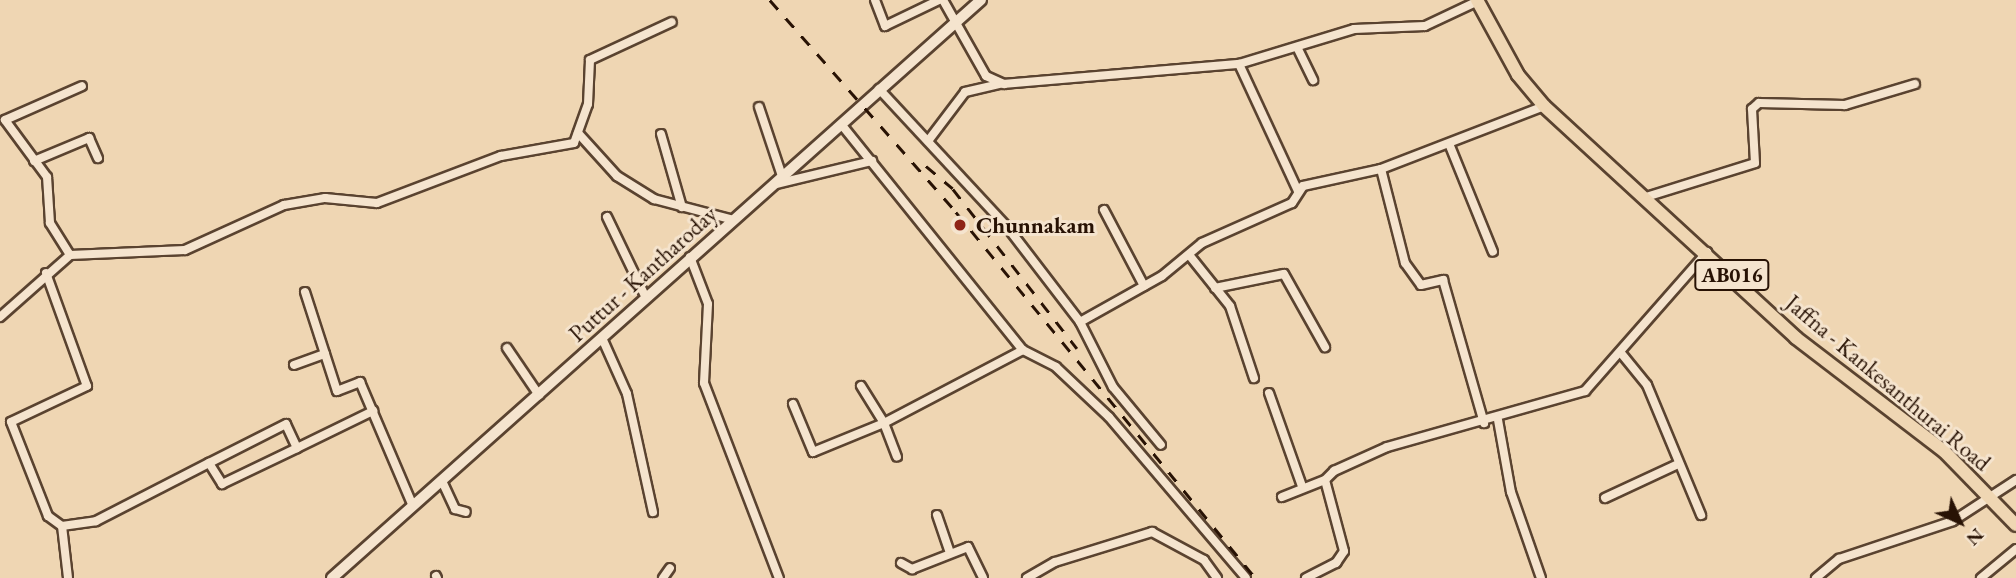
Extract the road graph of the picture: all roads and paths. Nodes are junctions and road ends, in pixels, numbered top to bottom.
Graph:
1 (875, 0) edge
2 (941, 0) edge
3 (981, 0) edge
4 (1478, 1) edge
5 (672, 22) dead end
6 (957, 22) junction
7 (1297, 47) junction
8 (1239, 64) junction
9 (1312, 80) dead end
10 (1004, 84) junction
11 (1915, 84) dead end
12 (82, 86) dead end
13 (879, 89) junction
14 (1544, 106) junction
15 (759, 107) dead end
16 (3, 119) edge
17 (841, 124) junction
18 (578, 133) junction
19 (661, 134) dead end
20 (928, 141) junction
21 (1450, 146) junction
22 (98, 158) dead end
23 (872, 160) junction
24 (34, 161) junction
25 (1381, 169) junction
26 (778, 180) junction
27 (1298, 191) junction
28 (1646, 197) junction
29 (681, 207) junction
30 (1104, 210) dead end
31 (607, 217) dead end
32 (734, 220) junction
33 (1493, 252) dead end
34 (1707, 252) junction
35 (70, 255) junction
36 (1191, 256) junction
37 (690, 257) junction
38 (46, 273) junction
39 (1144, 286) junction
40 (1215, 288) junction
41 (305, 292) dead end
42 (646, 298) junction
43 (0, 317) edge
44 (1080, 322) junction
45 (602, 338) junction
46 (1325, 347) dead end
47 (507, 348) dead end
48 (1023, 350) junction
49 (1621, 353) junction
50 (325, 354) junction
51 (293, 365) dead end
52 (1254, 379) dead end
53 (861, 386) dead end
54 (1269, 393) dead end
55 (539, 395) junction
56 (793, 404) dead end
57 (373, 411) junction
58 (1498, 420) junction
59 (884, 423) junction
60 (1484, 423) junction
61 (1161, 445) dead end
62 (298, 447) junction
63 (897, 457) dead end
64 (209, 463) junction
65 (1678, 464) junction
66 (1325, 480) junction
67 (2016, 480) edge
68 (442, 481) junction
69 (1302, 486) junction
70 (1282, 497) dead end
71 (1605, 498) dead end
72 (1993, 501) junction
73 (413, 506) junction
74 (466, 512) dead end
75 (653, 512) dead end
76 (937, 515) dead end
77 (1701, 515) dead end
78 (2016, 525) edge
79 (62, 526) junction
80 (2016, 550) edge
81 (950, 553) junction
82 (901, 563) dead end
83 (670, 568) dead end
84 (68, 578) edge
85 (332, 578) edge
86 (663, 578) edge
87 (779, 578) edge
88 (983, 578) edge
89 (1027, 578) edge
90 (1217, 578) edge
91 (1246, 578) edge
92 (1306, 578) edge
93 (1541, 578) edge
94 (1816, 578) edge
95 (1981, 578) edge

1 - 2 street
2 - 6 street
3 - 6 main road, Puttur - Kantharoday
4 - 7 street
4 - 14 main road, Jaffna - Kankesanthurai Road / AB016
5 - 18 street
6 - 10 street
6 - 13 main road, Puttur - Kantharoday
7 - 8 street
7 - 9 street
8 - 10 street
8 - 27 street
10 - 20 street
11 - 28 street
12 - 16 street
13 - 17 main road, Puttur - Kantharoday
13 - 20 street
14 - 21 street
14 - 28 main road, Jaffna - Kankesanthurai Road / AB016
15 - 26 street
16 - 24 street
17 - 23 street
17 - 26 main road, Puttur - Kantharoday
18 - 29 street
18 - 35 street
19 - 29 street
20 - 44 street
21 - 25 street
21 - 33 street
22 - 24 street
23 - 26 street
23 - 48 street
24 - 35 street
25 - 27 street
25 - 60 street
26 - 32 main road, Puttur - Kantharoday
27 - 36 street
28 - 34 main road, Jaffna - Kankesanthurai Road / AB016
29 - 32 street
30 - 39 street
31 - 42 street
32 - 37 main road, Puttur - Kantharoday
34 - 49 street
34 - 72 main road, Jaffna - Kankesanthurai Road / AB016
35 - 38 street
36 - 39 street
36 - 40 street
37 - 42 main road, Puttur - Kantharoday
37 - 87 street
38 - 43 street
38 - 79 street
39 - 44 street
40 - 46 street
40 - 52 street
41 - 50 street
42 - 45 main road, Puttur - Kantharoday
44 - 61 street
45 - 55 main road, Puttur - Kantharoday
45 - 75 street
47 - 55 street
48 - 59 street
48 - 91 street
49 - 58 street
49 - 65 street
50 - 51 street
50 - 57 street
53 - 59 street
54 - 69 street
55 - 68 main road, Puttur - Kantharoday
56 - 59 street
57 - 62 street
57 - 73 street
58 - 60 street
58 - 93 street
59 - 63 street
60 - 66 street
62 - 64 street
62 - 64 street
64 - 79 street
65 - 71 street
65 - 77 street
66 - 69 street
66 - 92 street
67 - 72 street
68 - 73 main road, Puttur - Kantharoday
68 - 74 street
69 - 70 street
72 - 78 main road, Jaffna - Kankesanthurai Road / AB016
72 - 94 street
73 - 85 main road, Puttur - Kantharoday
76 - 81 street
79 - 84 street
80 - 95 street
81 - 82 street
81 - 88 street
83 - 86 street
89 - 90 street

